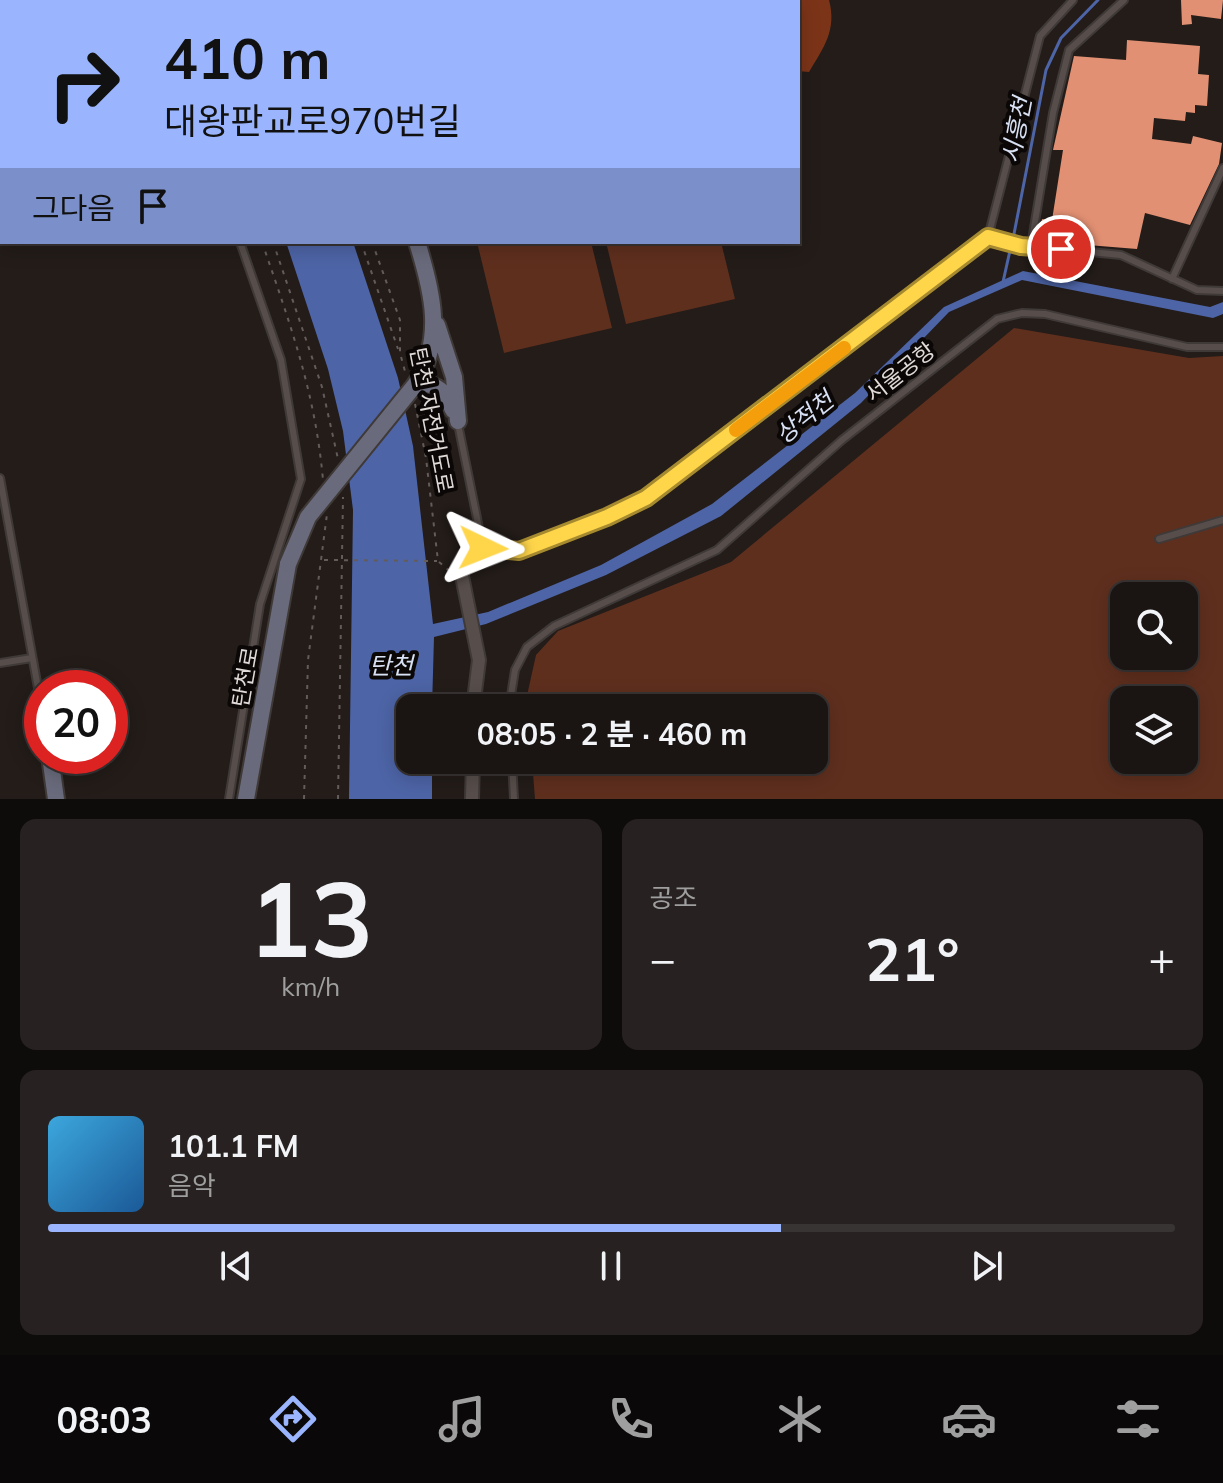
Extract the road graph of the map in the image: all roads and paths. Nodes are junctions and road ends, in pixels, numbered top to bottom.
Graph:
1 (1073, 0) edge
2 (1124, 0) edge
3 (1223, 168) edge
4 (990, 237) junction
5 (241, 244) edge
6 (274, 244) edge
7 (362, 244) edge
8 (373, 244) edge
9 (417, 244) edge
10 (1026, 246) junction
11 (1172, 279) junction
12 (1223, 291) edge
13 (435, 317) junction
14 (1223, 347) edge
15 (400, 353) junction
16 (414, 387) junction
17 (458, 421) junction
18 (339, 463) dead end
19 (0, 478) edge
20 (343, 492) dead end
21 (1223, 520) edge
22 (1159, 539) dead end
23 (483, 548) junction
24 (324, 560) dead end
25 (346, 561) junction
26 (437, 561) junction
27 (462, 576) junction
28 (32, 658) junction
29 (0, 663) edge
30 (34, 670) edge
31 (475, 694) edge
32 (511, 694) edge
33 (53, 774) edge
34 (473, 774) edge
35 (513, 774) edge
36 (56, 799) edge
37 (229, 799) edge
38 (246, 799) edge
39 (338, 799) edge
40 (472, 799) edge
41 (514, 799) edge

1 - 4 lane
2 - 10 lane
3 - 11 lane
4 - 10 street
4 - 23 lane
5 - 37 lane
6 - 18 path
7 - 15 path
8 - 15 path, 탄천 자전거도로
9 - 13 main road
10 - 11 lane
11 - 12 lane
13 - 16 main road
13 - 17 main road
14 - 32 lane, 서울공항
15 - 16 path, 탄천 자전거도로
16 - 17 main road
16 - 26 path, 탄천 자전거도로
16 - 38 main road, 탄천로, bridge
17 - 23 lane
19 - 28 lane
20 - 25 path
21 - 22 lane
23 - 27 street
24 - 25 path
25 - 26 path
25 - 39 path
26 - 27 path
27 - 31 street
28 - 29 lane
28 - 30 lane
33 - 36 main road
34 - 40 street
35 - 41 lane

